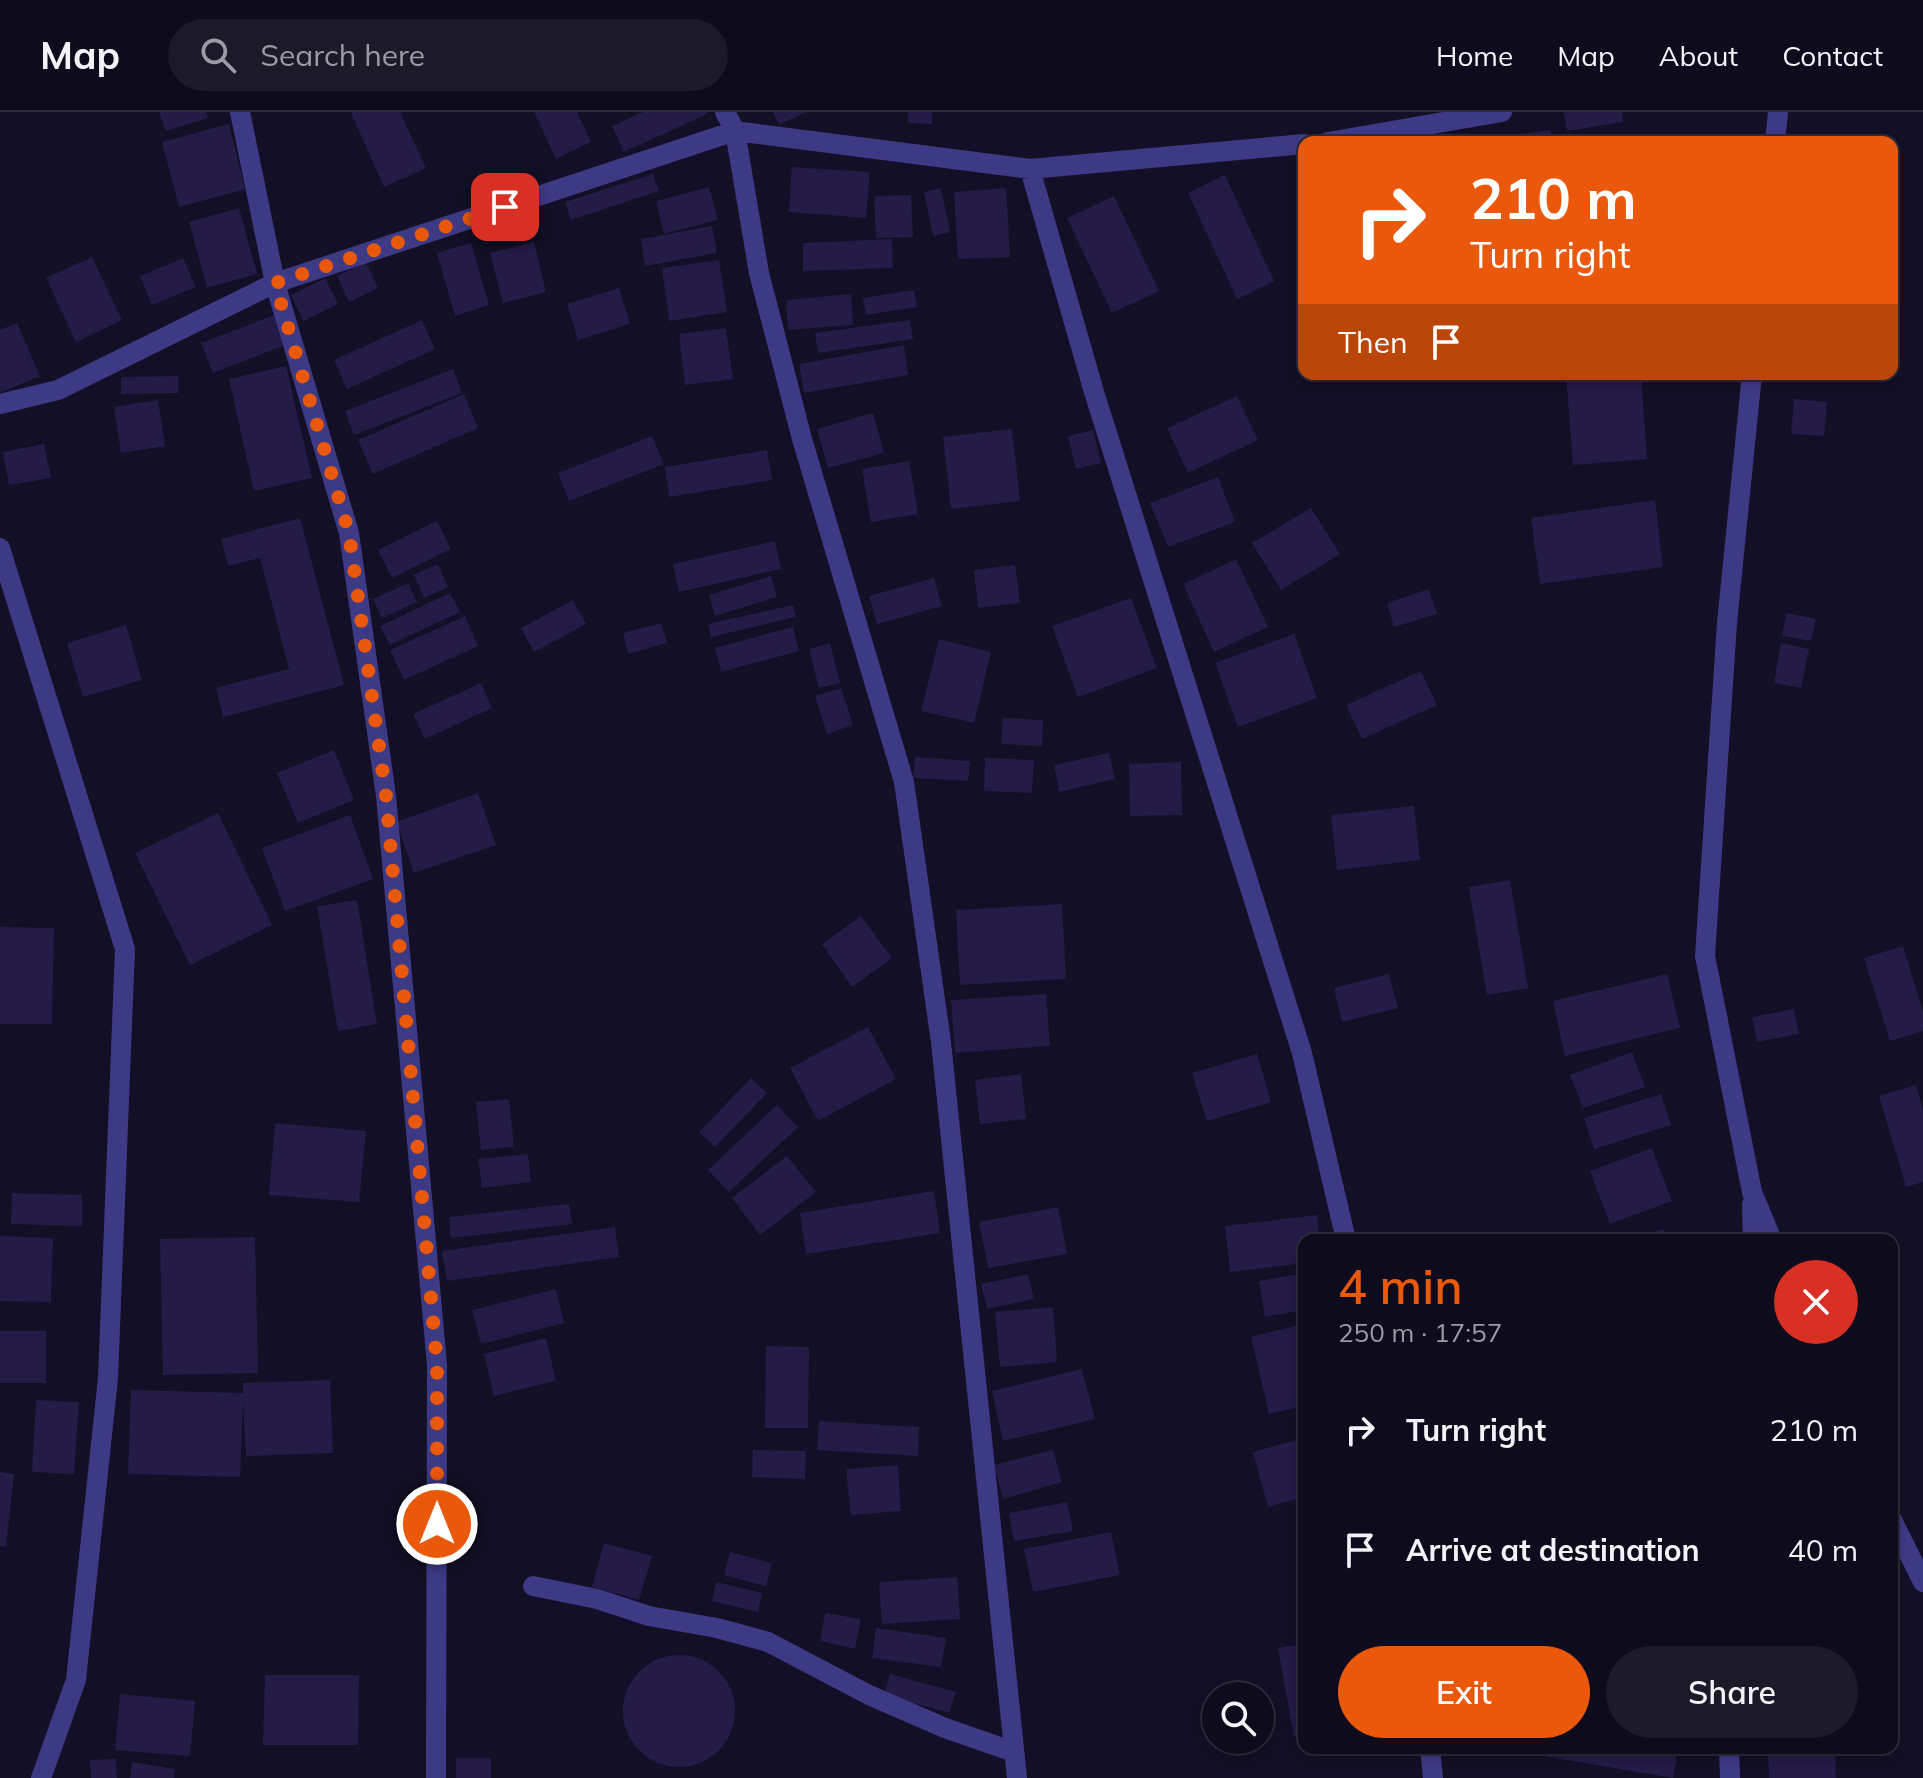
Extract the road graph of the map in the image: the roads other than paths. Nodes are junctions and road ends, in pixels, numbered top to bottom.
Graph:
1 (240, 112) edge
2 (725, 112) edge
3 (1502, 112) edge
4 (1778, 112) edge
5 (735, 131) junction
6 (1363, 136) edge
7 (1776, 136) edge
8 (1298, 145) edge
9 (1030, 169) junction
10 (275, 283) junction
11 (1751, 380) edge
12 (0, 404) edge
13 (0, 548) edge
14 (1752, 1192) junction
15 (1345, 1234) edge
16 (1753, 1234) edge
17 (1770, 1234) edge
18 (1898, 1532) edge
19 (1923, 1582) edge
20 (533, 1586) dead end
21 (1014, 1752) junction
22 (1431, 1754) edge
23 (1729, 1754) edge
24 (41, 1778) edge
25 (436, 1778) edge
26 (1017, 1778) edge
27 (1433, 1778) edge
28 (1730, 1778) edge

1 - 10 street
2 - 5 street
3 - 6 street
4 - 7 street
5 - 9 street
5 - 10 street
5 - 21 street
8 - 9 street
9 - 15 street
10 - 12 street
10 - 25 street
11 - 14 street
13 - 24 street
14 - 16 street
14 - 17 street
18 - 19 street
20 - 21 street
21 - 26 street
22 - 27 street
23 - 28 street

